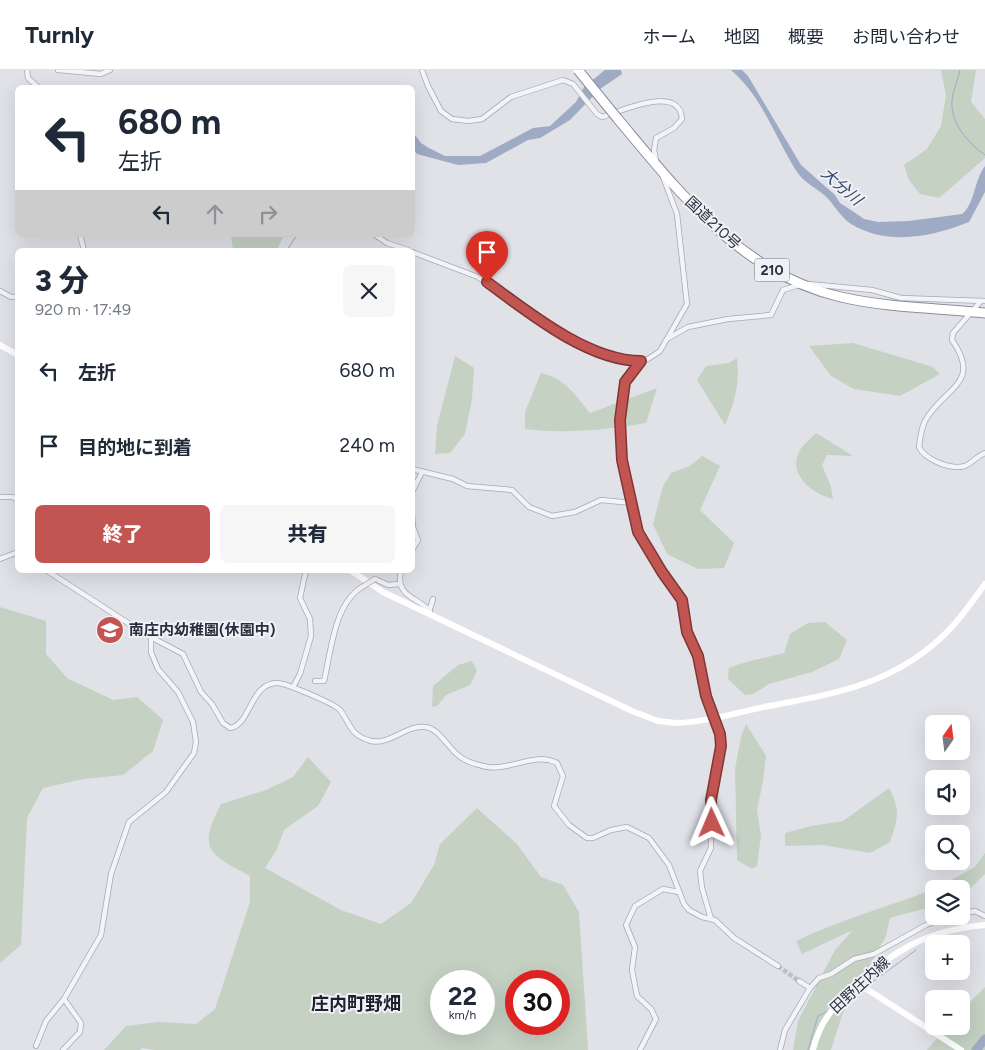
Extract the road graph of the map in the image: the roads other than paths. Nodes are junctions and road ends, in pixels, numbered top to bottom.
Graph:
1 (27, 70) edge
2 (60, 70) edge
3 (110, 70) edge
4 (422, 70) edge
5 (578, 70) edge
6 (36, 85) edge
7 (657, 165) junction
8 (378, 237) edge
9 (402, 248) edge
10 (415, 253) edge
11 (802, 285) junction
12 (0, 291) edge
13 (15, 296) edge
14 (983, 301) edge
15 (970, 311) junction
16 (985, 313) edge
17 (667, 339) junction
18 (0, 345) edge
19 (15, 353) edge
20 (641, 361) junction
21 (985, 452) edge
22 (415, 470) edge
23 (422, 472) junction
24 (415, 486) edge
25 (0, 496) edge
26 (15, 498) edge
27 (632, 503) junction
28 (415, 532) edge
29 (415, 545) edge
30 (15, 553) edge
31 (0, 559) edge
32 (51, 573) edge
33 (305, 573) edge
34 (354, 573) edge
35 (401, 573) edge
36 (399, 584) junction
37 (985, 584) edge
38 (433, 599) dead end
39 (429, 612) junction
40 (151, 638) junction
41 (315, 682) dead end
42 (293, 687) junction
43 (714, 717) junction
44 (680, 892) junction
45 (970, 912) edge
46 (985, 916) edge
47 (711, 919) junction
48 (926, 925) edge
49 (985, 926) edge
50 (778, 966) tunnel mouth
51 (800, 981) tunnel mouth
52 (859, 984) junction
53 (810, 988) junction
54 (64, 999) junction
55 (36, 1046) dead end
56 (63, 1050) edge
57 (640, 1050) edge
58 (780, 1050) edge
59 (813, 1050) edge
60 (961, 1050) edge

1 - 6 street
2 - 3 street
4 - 7 street
5 - 7 highway, 国道210号 / 210, bridge
7 - 11 highway, 国道210号 / 210
7 - 17 street
8 - 9 street
10 - 20 street
11 - 14 street
11 - 15 highway, 国道210号 / 210
11 - 17 street
12 - 13 street
14 - 15 street
15 - 16 highway, 国道210号 / 210
15 - 21 street
17 - 20 street
18 - 19 street
20 - 27 street
22 - 23 street
23 - 24 street
23 - 27 street
25 - 26 street
27 - 43 street
28 - 29 street
30 - 31 street
32 - 40 street
33 - 42 street
34 - 39 street
35 - 36 street
36 - 39 street
36 - 41 street, bridge
37 - 43 street
38 - 39 street
39 - 43 street
40 - 42 street
40 - 54 street
42 - 44 street
43 - 47 street
44 - 47 street
44 - 57 street
45 - 46 street
47 - 50 street
48 - 53 street
49 - 52 street, 田野庄内線
51 - 53 street
52 - 59 street, 田野庄内線
52 - 60 street
53 - 58 street
54 - 55 street
54 - 56 street

